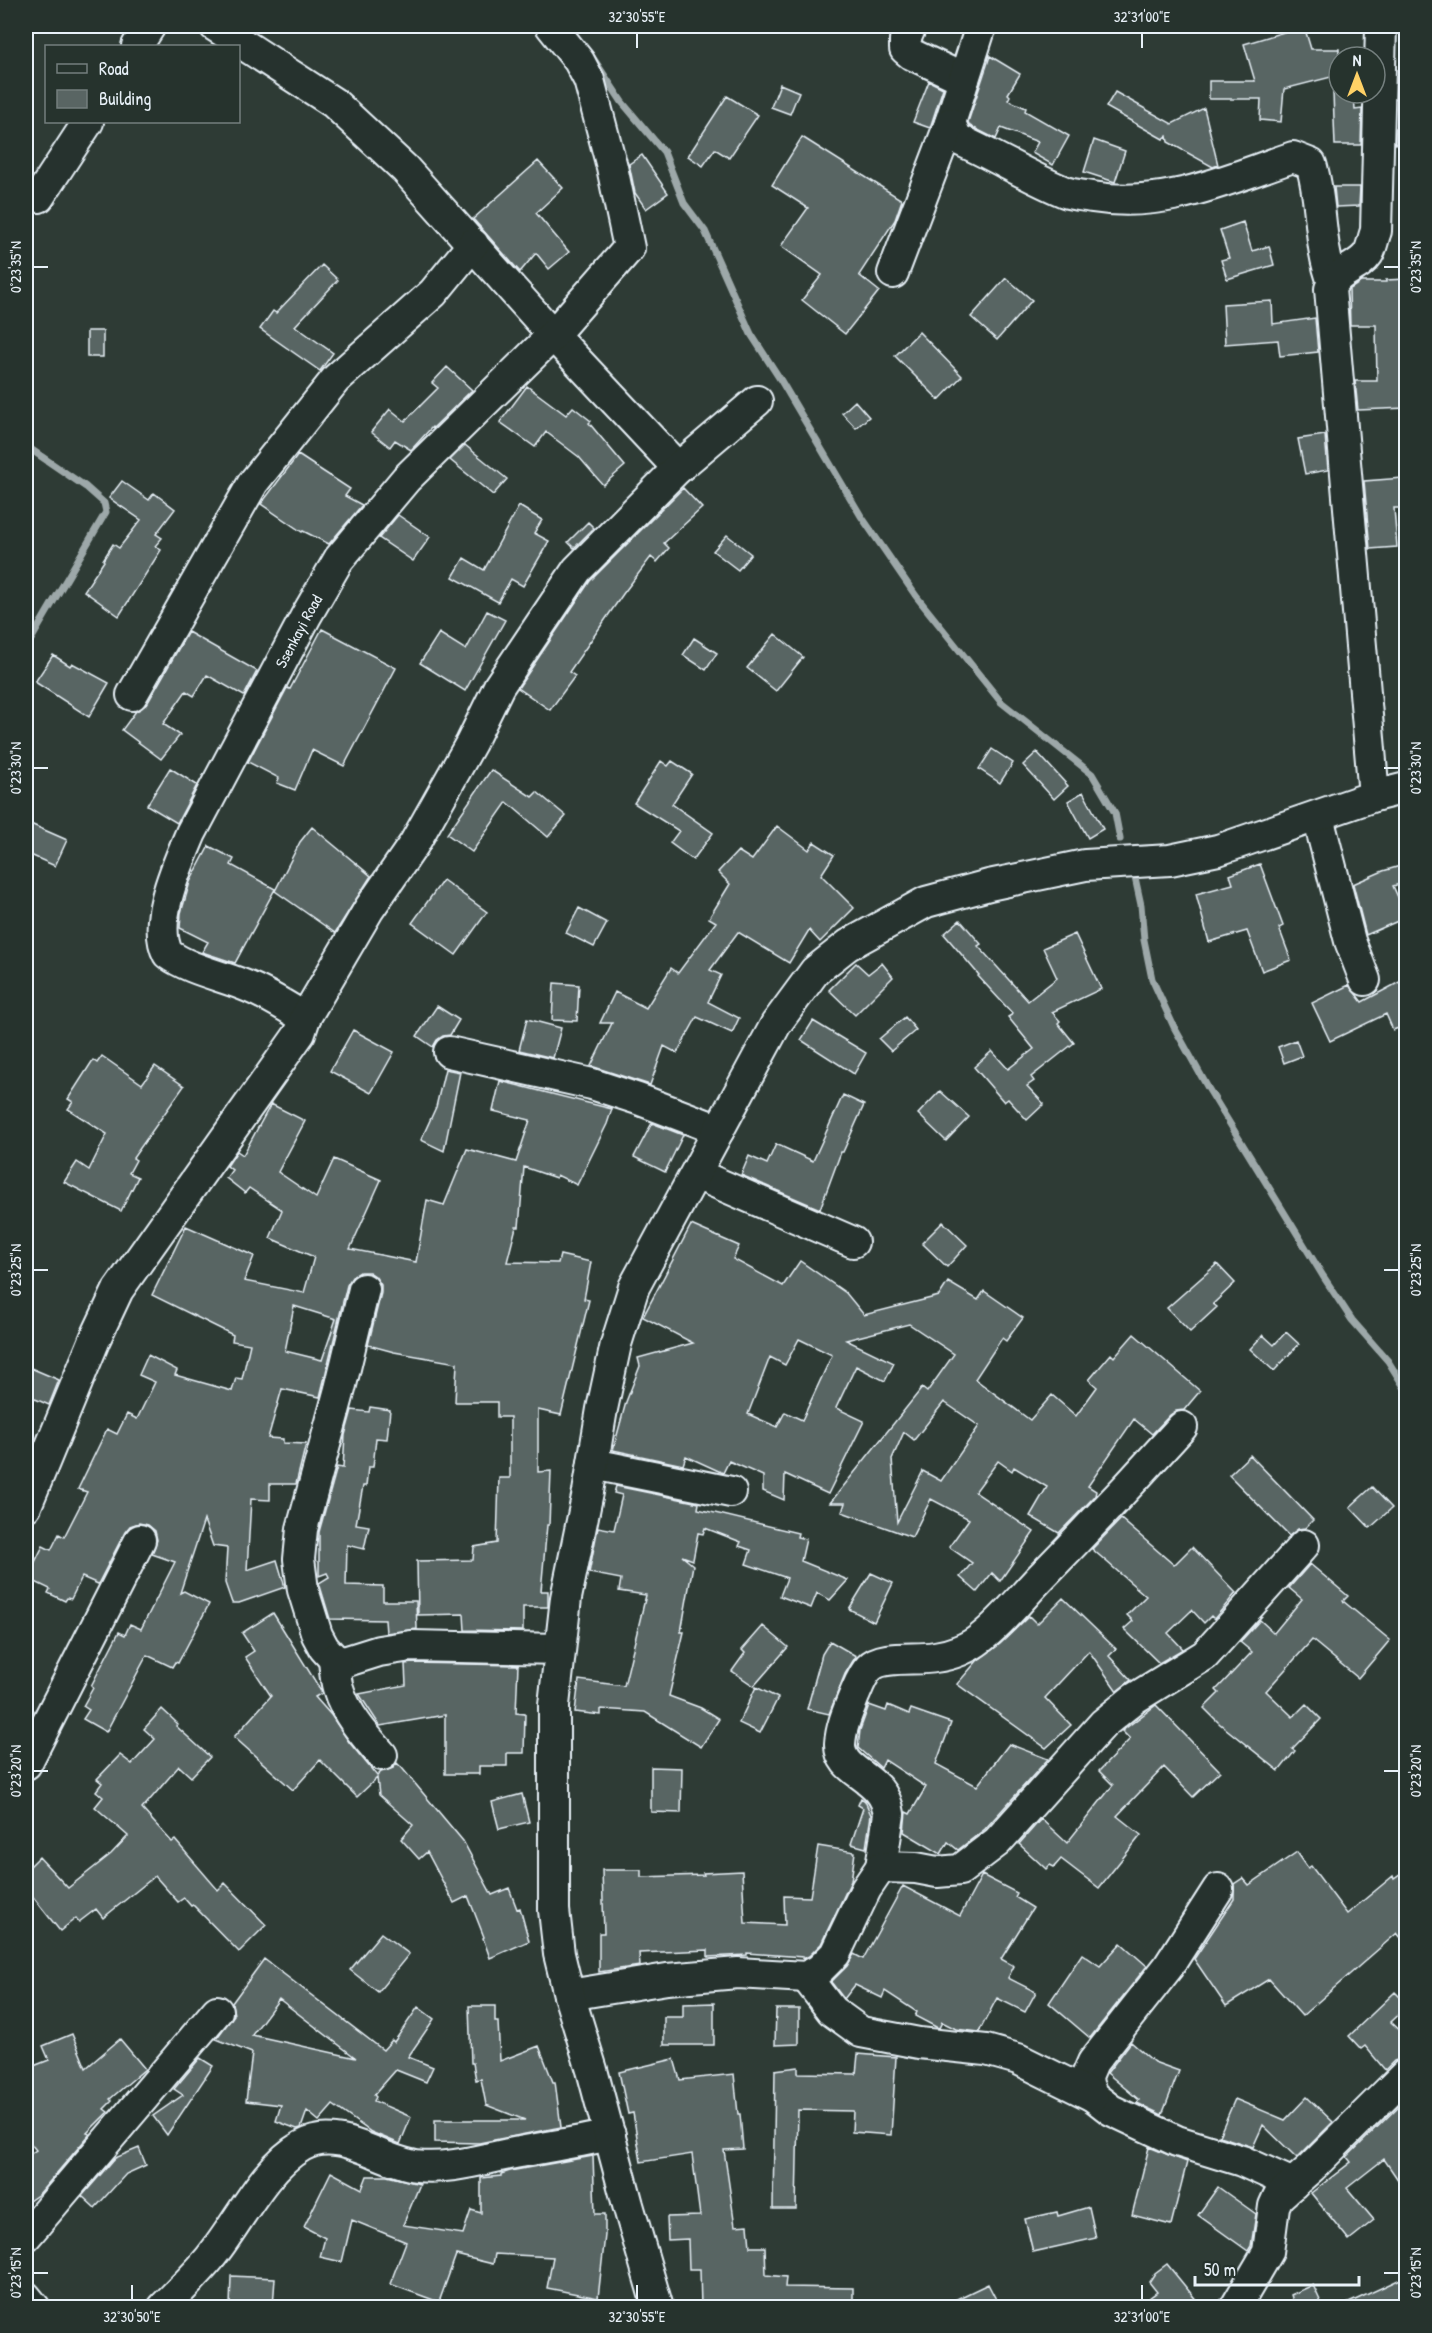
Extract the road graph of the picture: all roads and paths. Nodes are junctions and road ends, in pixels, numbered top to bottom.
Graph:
1 (150, 26) edge
2 (215, 26) edge
3 (551, 26) edge
4 (911, 26) edge
5 (981, 26) edge
6 (1381, 26) edge
7 (138, 45) edge
8 (964, 79) junction
9 (87, 123) edge
10 (950, 123) junction
11 (39, 197) dead end
12 (473, 244) junction
13 (893, 273) dead end
14 (1333, 282) junction
15 (553, 335) junction
16 (757, 401) dead end
17 (678, 468) junction
18 (132, 695) dead end
19 (1407, 788) edge
20 (1374, 796) junction
21 (1318, 817) junction
22 (1365, 980) dead end
23 (305, 1018) junction
24 (449, 1052) dead end
25 (719, 1130) junction
26 (696, 1174) junction
27 (853, 1242) dead end
28 (363, 1289) dead end
29 (1182, 1427) dead end
30 (592, 1464) junction
31 (731, 1491) dead end
32 (26, 1506) edge
33 (140, 1540) dead end
34 (1304, 1545) dead end
35 (560, 1649) junction
36 (334, 1659) junction
37 (382, 1755) dead end
38 (26, 1764) edge
39 (881, 1867) junction
40 (1218, 1889) dead end
41 (806, 1977) junction
42 (569, 1995) junction
43 (217, 2011) dead end
44 (1407, 2074) edge
45 (1093, 2096) junction
46 (610, 2135) junction
47 (1293, 2184) junction
48 (26, 2236) edge
49 (26, 2297) edge
50 (35, 2307) edge
51 (163, 2307) edge
52 (658, 2307) edge
53 (1235, 2307) edge

1 - 7 street
2 - 12 street
3 - 15 street, Ssenkayi Road
4 - 8 street
5 - 8 street
6 - 14 street
8 - 10 street
9 - 11 street
10 - 13 street
10 - 14 street
12 - 15 street
12 - 18 street
14 - 20 street
15 - 17 street
15 - 23 street, Ssenkayi Road
16 - 17 street
17 - 23 street
19 - 20 street
20 - 21 street
21 - 22 street
21 - 25 street
23 - 32 street
24 - 25 street
25 - 26 street
26 - 27 street
26 - 30 street
28 - 36 street
29 - 39 street
30 - 31 street
30 - 35 street
33 - 38 street
34 - 39 street
35 - 36 street
35 - 42 street
36 - 37 street
39 - 41 street
40 - 45 street
41 - 42 street
41 - 45 street
42 - 46 street
43 - 48 street
44 - 47 street
45 - 47 street
46 - 51 street
46 - 52 street
47 - 53 street
49 - 50 street

